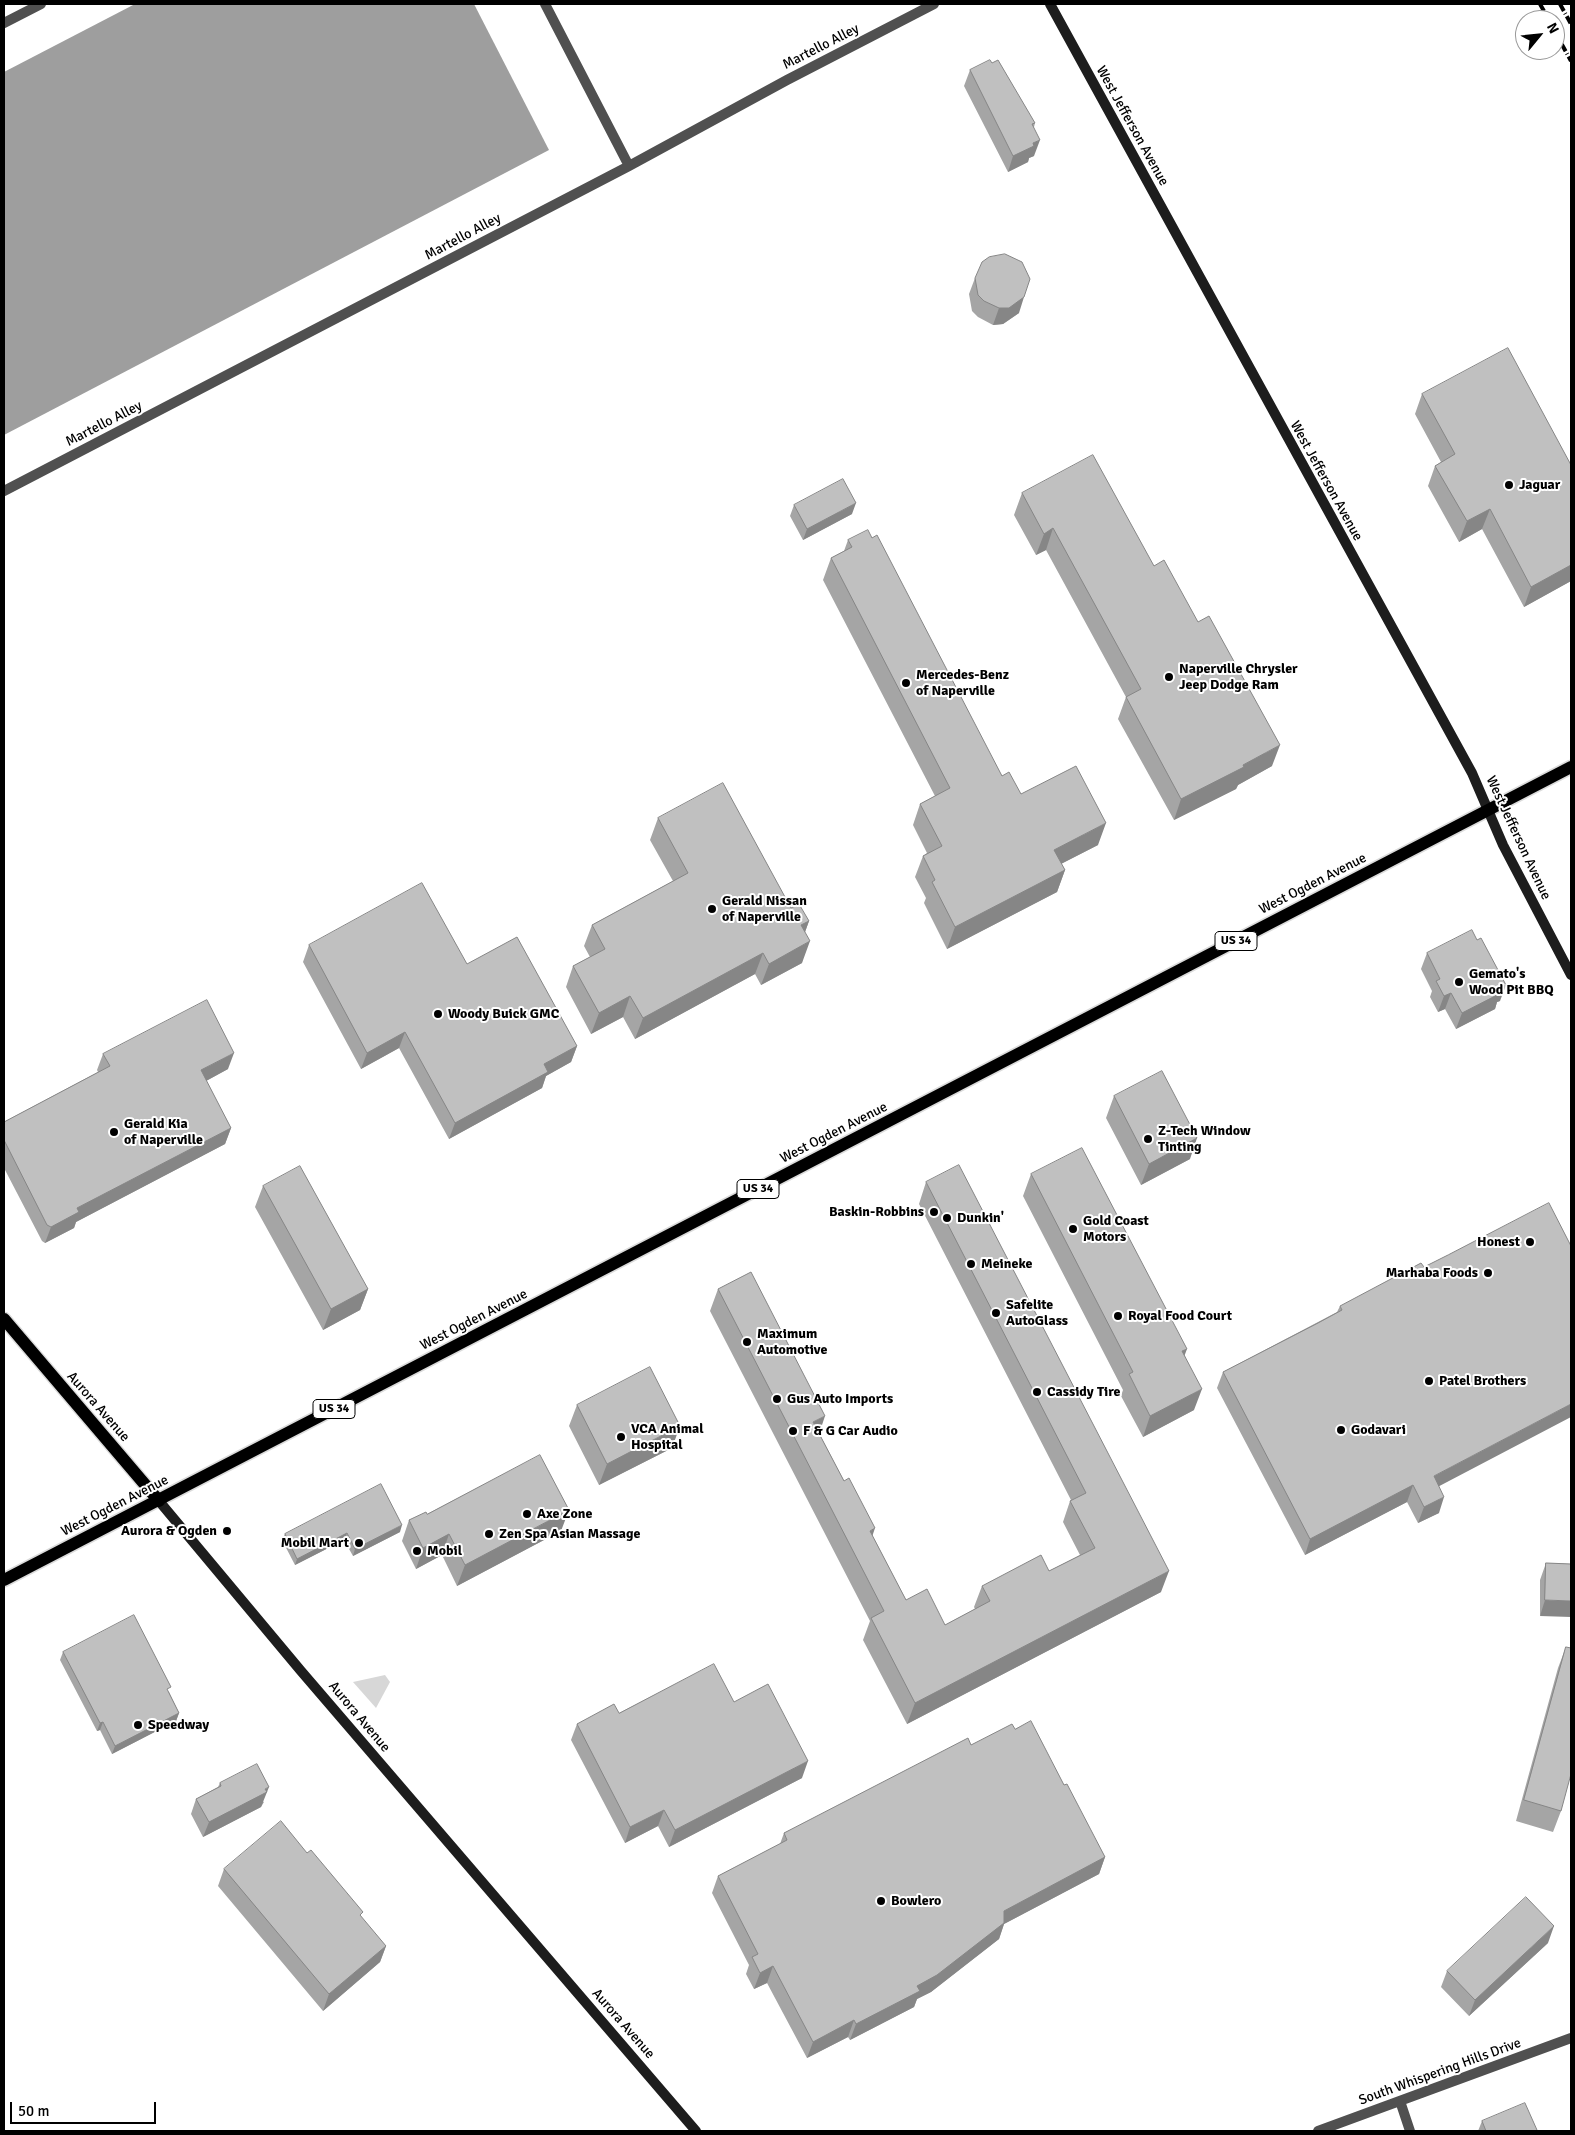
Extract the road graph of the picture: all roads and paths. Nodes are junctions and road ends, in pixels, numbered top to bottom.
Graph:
1 (41, 4) edge
2 (545, 4) edge
3 (934, 4) edge
4 (1050, 4) edge
5 (4, 23) edge
6 (629, 166) junction
7 (4, 491) edge
8 (1571, 767) edge
9 (1489, 811) junction
10 (1571, 975) edge
11 (4, 1319) edge
12 (159, 1501) junction
13 (4, 1580) edge
14 (1571, 2038) edge
15 (1400, 2101) junction
16 (696, 2131) edge
17 (1318, 2131) edge
18 (1410, 2131) edge

1 - 5 street
2 - 6 street
3 - 6 street, Martello Alley
4 - 9 street, West Jefferson Avenue
6 - 7 street, Martello Alley
8 - 9 main road, West Ogden Avenue / US 34
9 - 10 street, West Jefferson Avenue
9 - 12 main road, West Ogden Avenue / US 34
11 - 12 main road, Aurora Avenue
12 - 13 main road, West Ogden Avenue / US 34
12 - 16 street, Aurora Avenue
14 - 15 street, South Whispering Hills Drive
15 - 17 street, South Whispering Hills Drive
15 - 18 street

